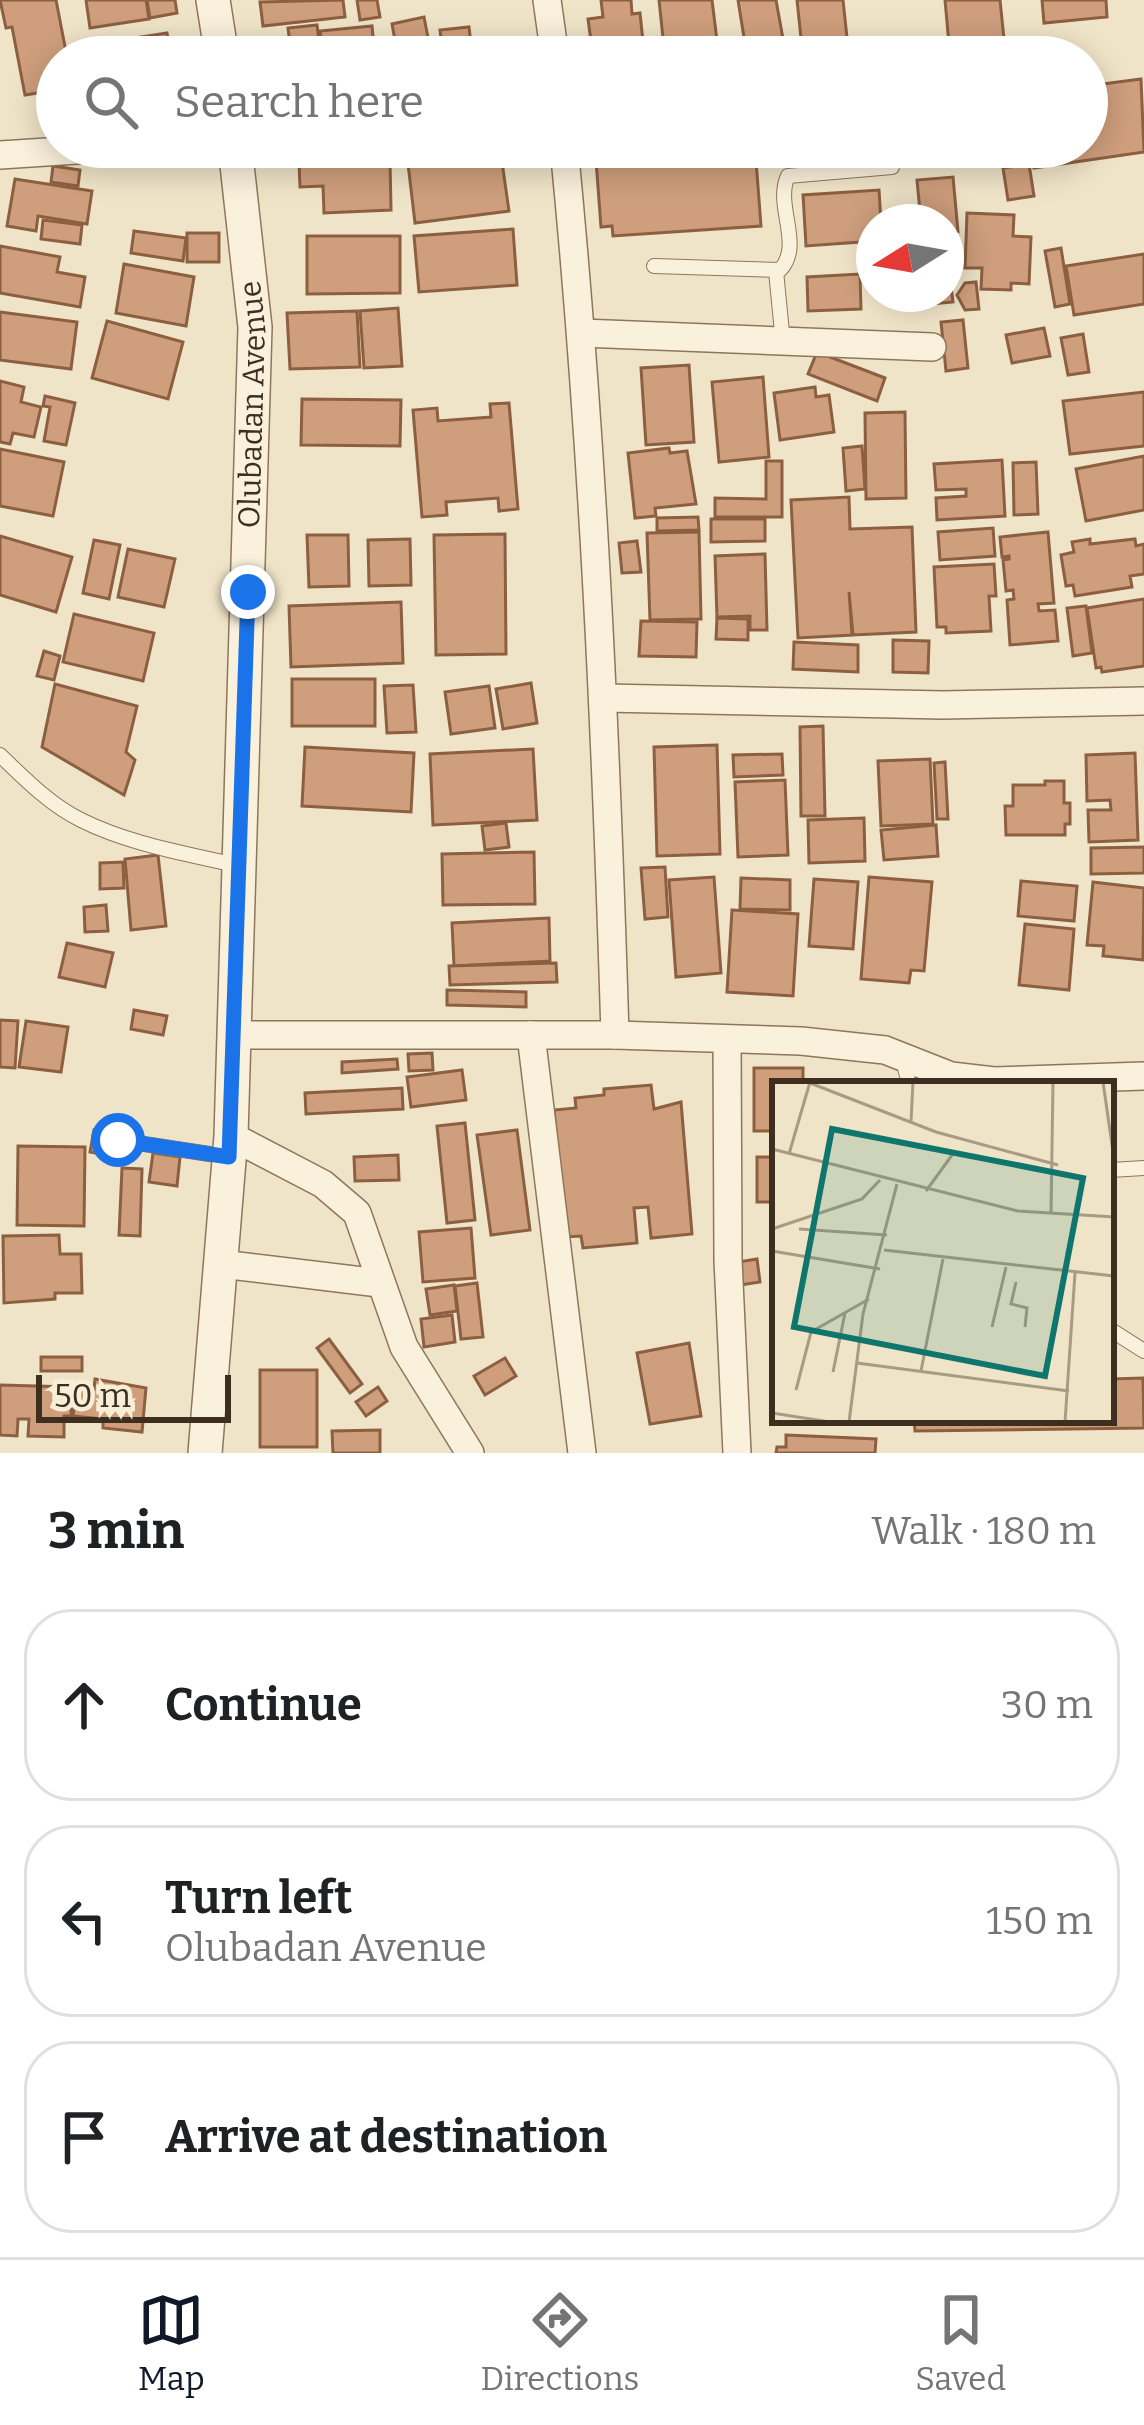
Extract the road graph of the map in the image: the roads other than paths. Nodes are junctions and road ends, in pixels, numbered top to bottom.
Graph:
1 (213, 0) edge
2 (547, 0) edge
3 (219, 36) edge
4 (552, 36) edge
5 (36, 153) edge
6 (0, 155) edge
7 (237, 168) edge
8 (566, 168) edge
9 (880, 168) edge
10 (654, 266) dead end
11 (776, 271) junction
12 (582, 332) junction
13 (783, 343) junction
14 (932, 347) dead end
15 (605, 698) junction
16 (1144, 701) edge
17 (0, 755) edge
18 (240, 866) junction
19 (234, 1035) junction
20 (531, 1035) junction
21 (615, 1035) junction
22 (727, 1039) junction
23 (902, 1056) junction
24 (1144, 1076) edge
25 (908, 1081) edge
26 (118, 1140) dead end
27 (230, 1146) junction
28 (1144, 1168) edge
29 (1114, 1170) edge
30 (221, 1264) junction
31 (379, 1283) junction
32 (1114, 1332) edge
33 (1144, 1352) edge
34 (205, 1453) edge
35 (470, 1453) edge
36 (582, 1453) edge
37 (737, 1453) edge

1 - 3 street
2 - 4 street
5 - 6 street
7 - 18 street, Olubadan Avenue
8 - 12 street
9 - 11 lane
10 - 11 lane
11 - 13 lane
12 - 13 street
12 - 15 street
13 - 14 street
15 - 16 street
15 - 21 street
17 - 18 lane
18 - 19 street, Olubadan Avenue
19 - 20 street
19 - 27 street, Olubadan Avenue
20 - 21 street
20 - 36 street
21 - 22 street
22 - 23 street
22 - 37 street
23 - 24 street
23 - 25 lane
26 - 27 lane
27 - 30 street, Olubadan Avenue
27 - 31 street
28 - 29 lane
30 - 31 street
30 - 34 street, Olubadan Avenue
31 - 35 street
32 - 33 lane

